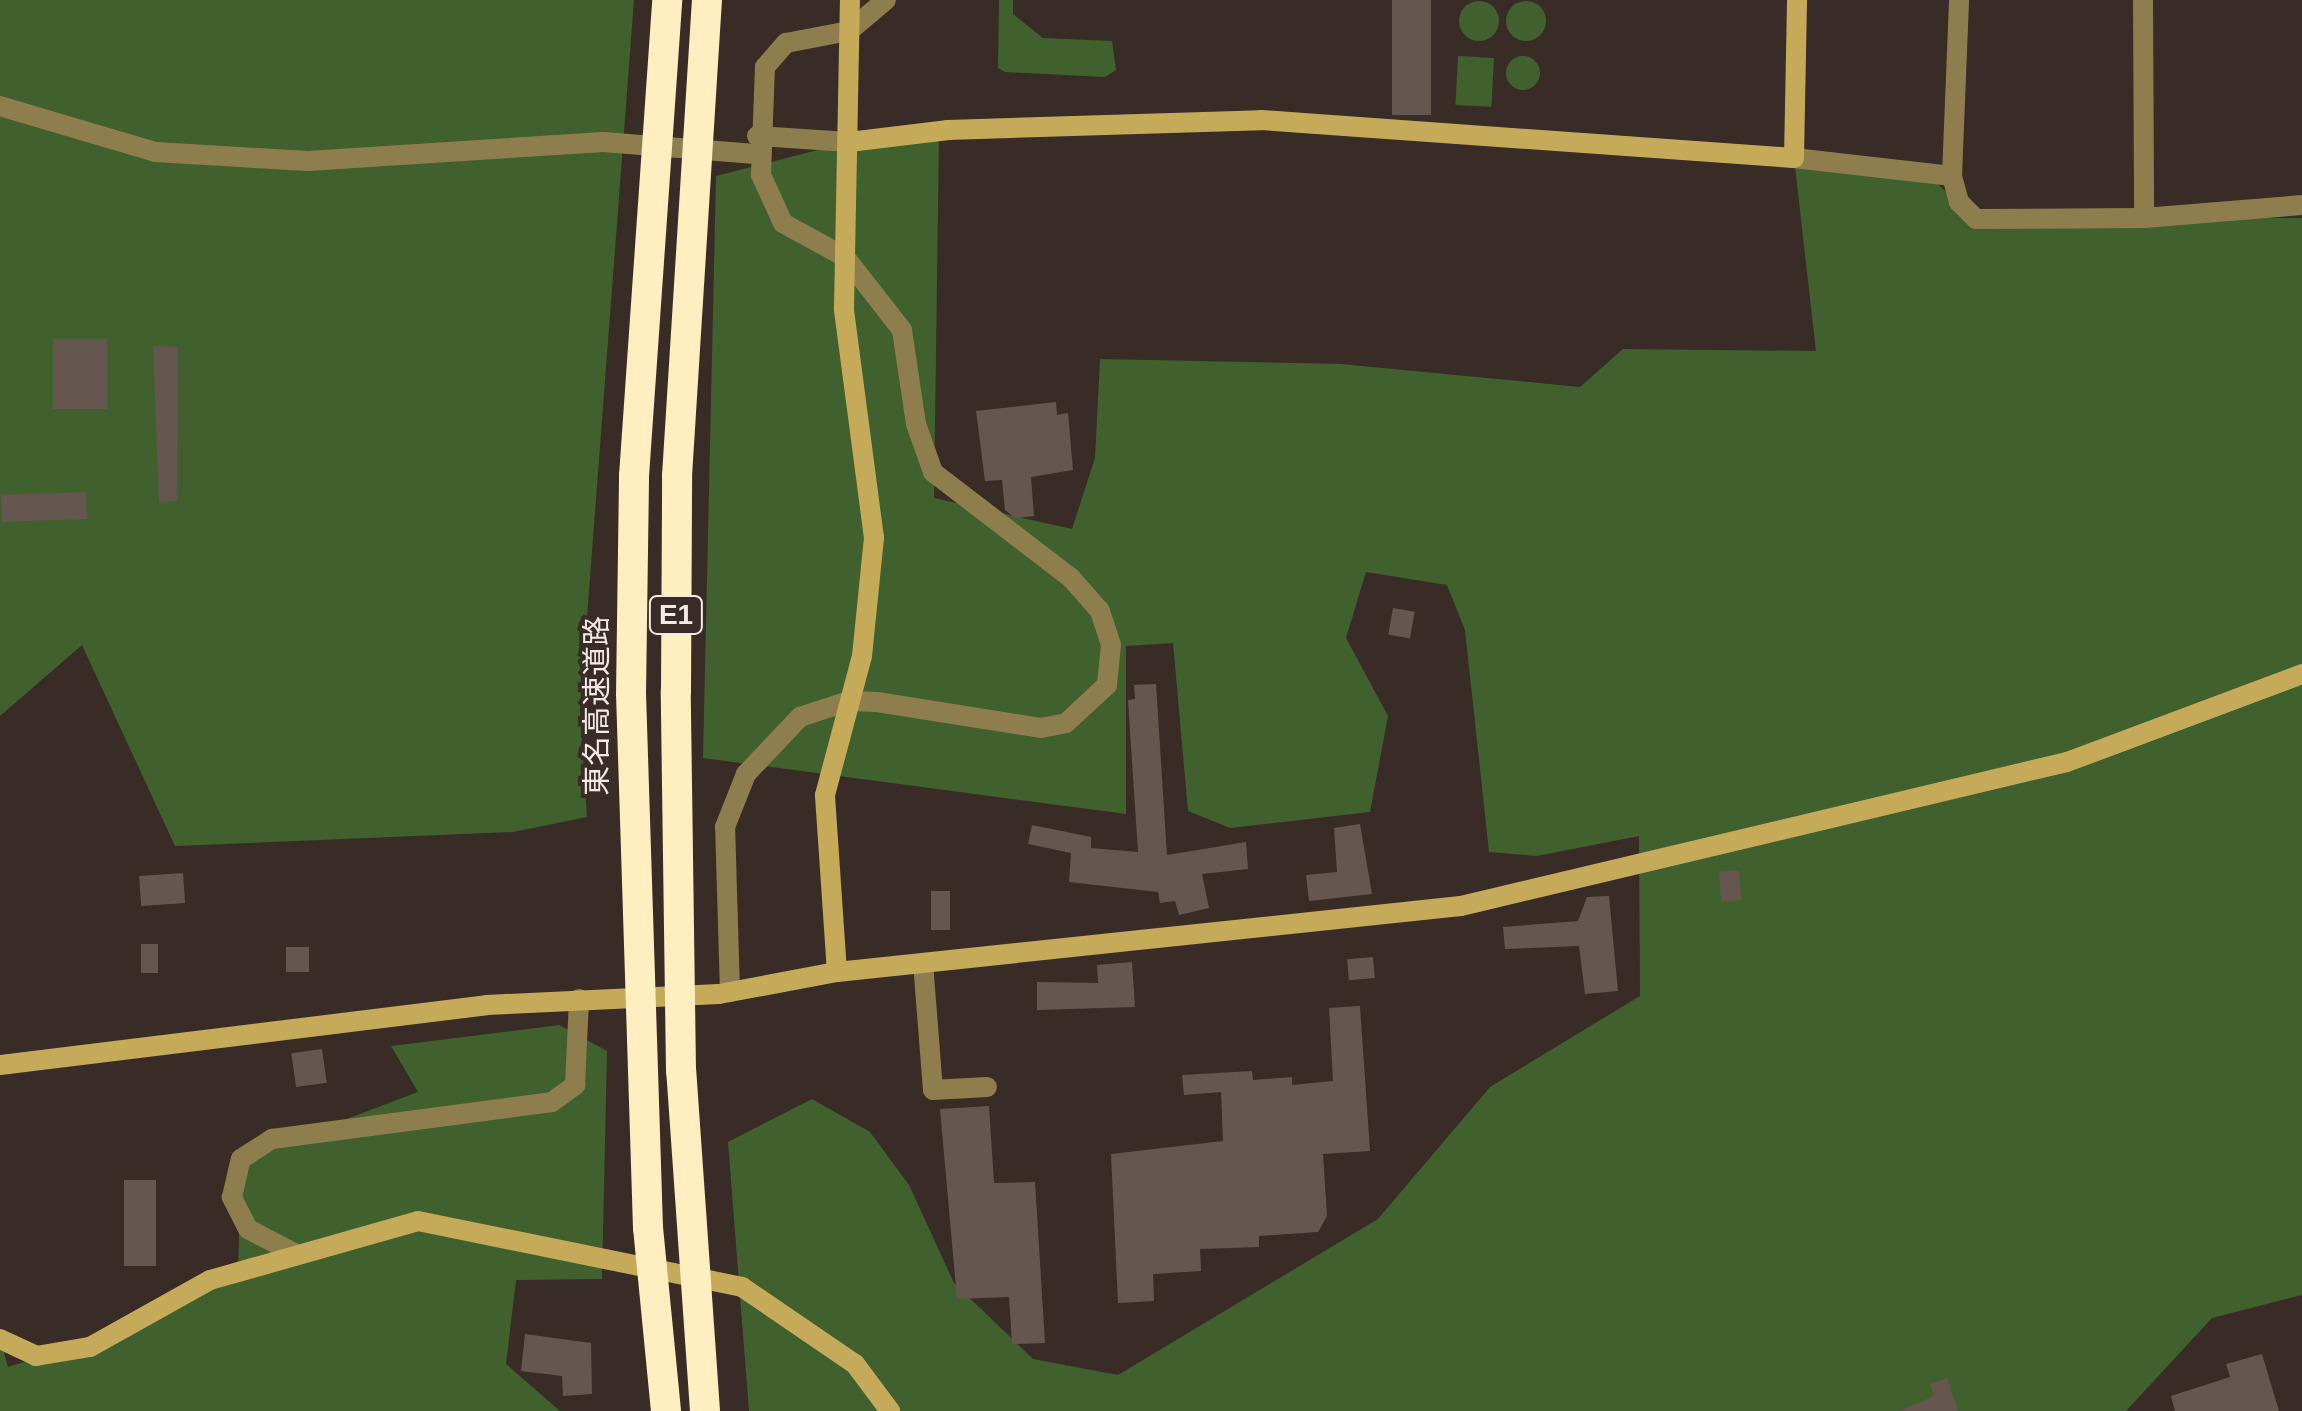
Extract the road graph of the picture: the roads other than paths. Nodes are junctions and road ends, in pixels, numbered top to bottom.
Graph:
1 (667, 0) edge
2 (707, 0) edge
3 (850, 0) edge
4 (886, 0) edge
5 (1797, 0) edge
6 (1958, 0) edge
7 (2143, 0) edge
8 (849, 31) junction
9 (0, 106) edge
10 (850, 142) junction
11 (752, 148) junction
12 (1794, 158) junction
13 (1952, 176) junction
14 (2302, 205) edge
15 (2144, 218) junction
16 (845, 258) junction
17 (2302, 674) edge
18 (849, 701) junction
19 (923, 962) junction
20 (837, 972) junction
21 (724, 993) junction
22 (587, 999) junction
23 (0, 1065) edge
24 (987, 1086) dead end
25 (296, 1254) junction
26 (0, 1339) edge
27 (666, 1411) edge
28 (705, 1411) edge
29 (890, 1411) edge

1 - 27 highway, 東名高速道路 / E1
2 - 28 highway, E1
3 - 8 street
4 - 8 street
5 - 12 street
6 - 13 street
7 - 15 street
8 - 10 street
8 - 11 street
9 - 11 street
10 - 11 street
10 - 12 street
10 - 16 street
11 - 16 street
12 - 13 street
13 - 15 street
14 - 15 street
16 - 18 street
16 - 18 street
17 - 19 street
18 - 20 street
18 - 21 street
19 - 20 street
19 - 24 street
20 - 21 street
21 - 22 street
22 - 23 street
22 - 25 street
25 - 26 street
25 - 29 street

